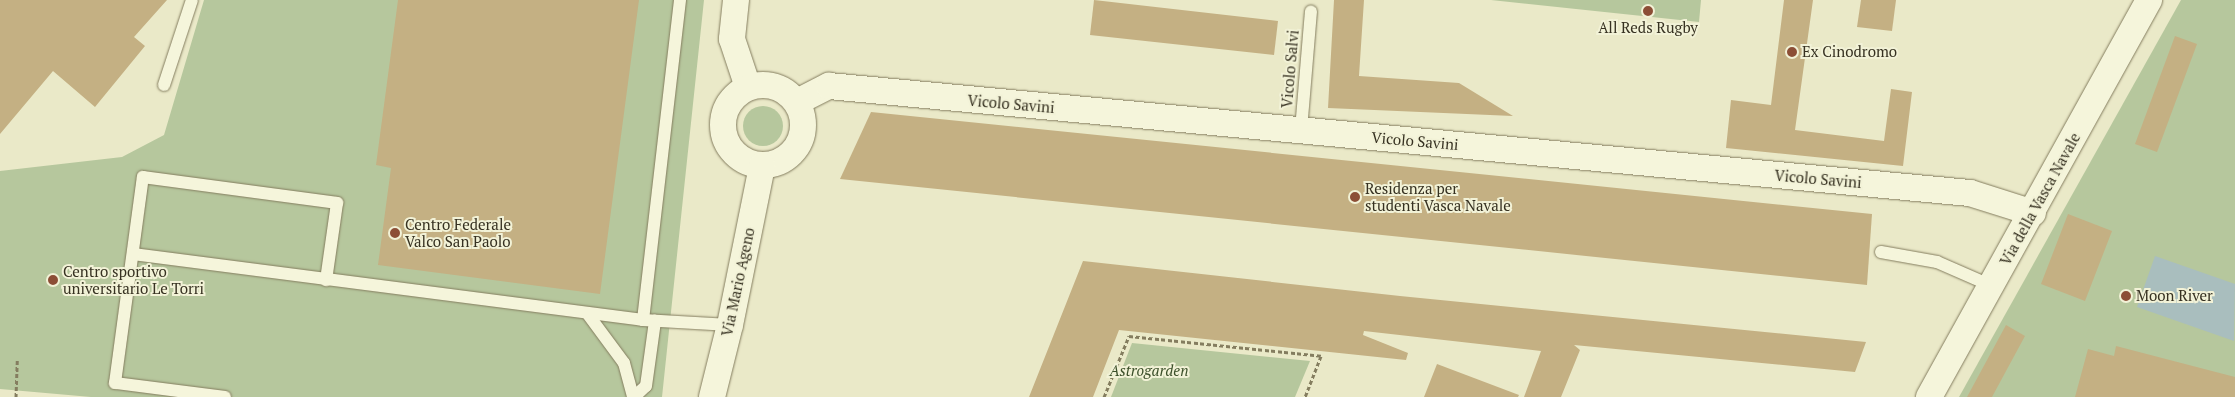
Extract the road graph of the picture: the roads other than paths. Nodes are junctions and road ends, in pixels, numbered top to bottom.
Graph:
1 (192, 0) edge
2 (680, 0) edge
3 (736, 0) edge
4 (2149, 0) edge
5 (1311, 11) dead end
6 (164, 85) dead end
7 (748, 87) junction
8 (797, 102) junction
9 (1301, 130) junction
10 (762, 166) junction
11 (2033, 213) junction
12 (1881, 252) dead end
13 (133, 254) junction
14 (326, 280) junction
15 (1992, 286) junction
16 (587, 313) junction
17 (649, 320) junction
18 (730, 325) junction
19 (225, 397) edge
20 (633, 397) edge
21 (712, 397) edge
22 (1929, 397) edge

1 - 6 lane
2 - 17 lane
3 - 7 street
4 - 11 street, Via della Vasca Navale
5 - 9 lane, Vicolo Salvi
7 - 8 street
7 - 10 street
8 - 9 street, Vicolo Savini
8 - 10 street
9 - 11 street, Vicolo Savini
10 - 18 street, Via Mario Ageno
11 - 15 street, Via della Vasca Navale
12 - 15 lane
13 - 14 lane
13 - 14 lane
13 - 19 lane
14 - 16 lane
15 - 22 street, Via della Vasca Navale
16 - 17 lane
16 - 20 lane
17 - 18 lane
17 - 20 lane
18 - 21 street, Via Mario Ageno

